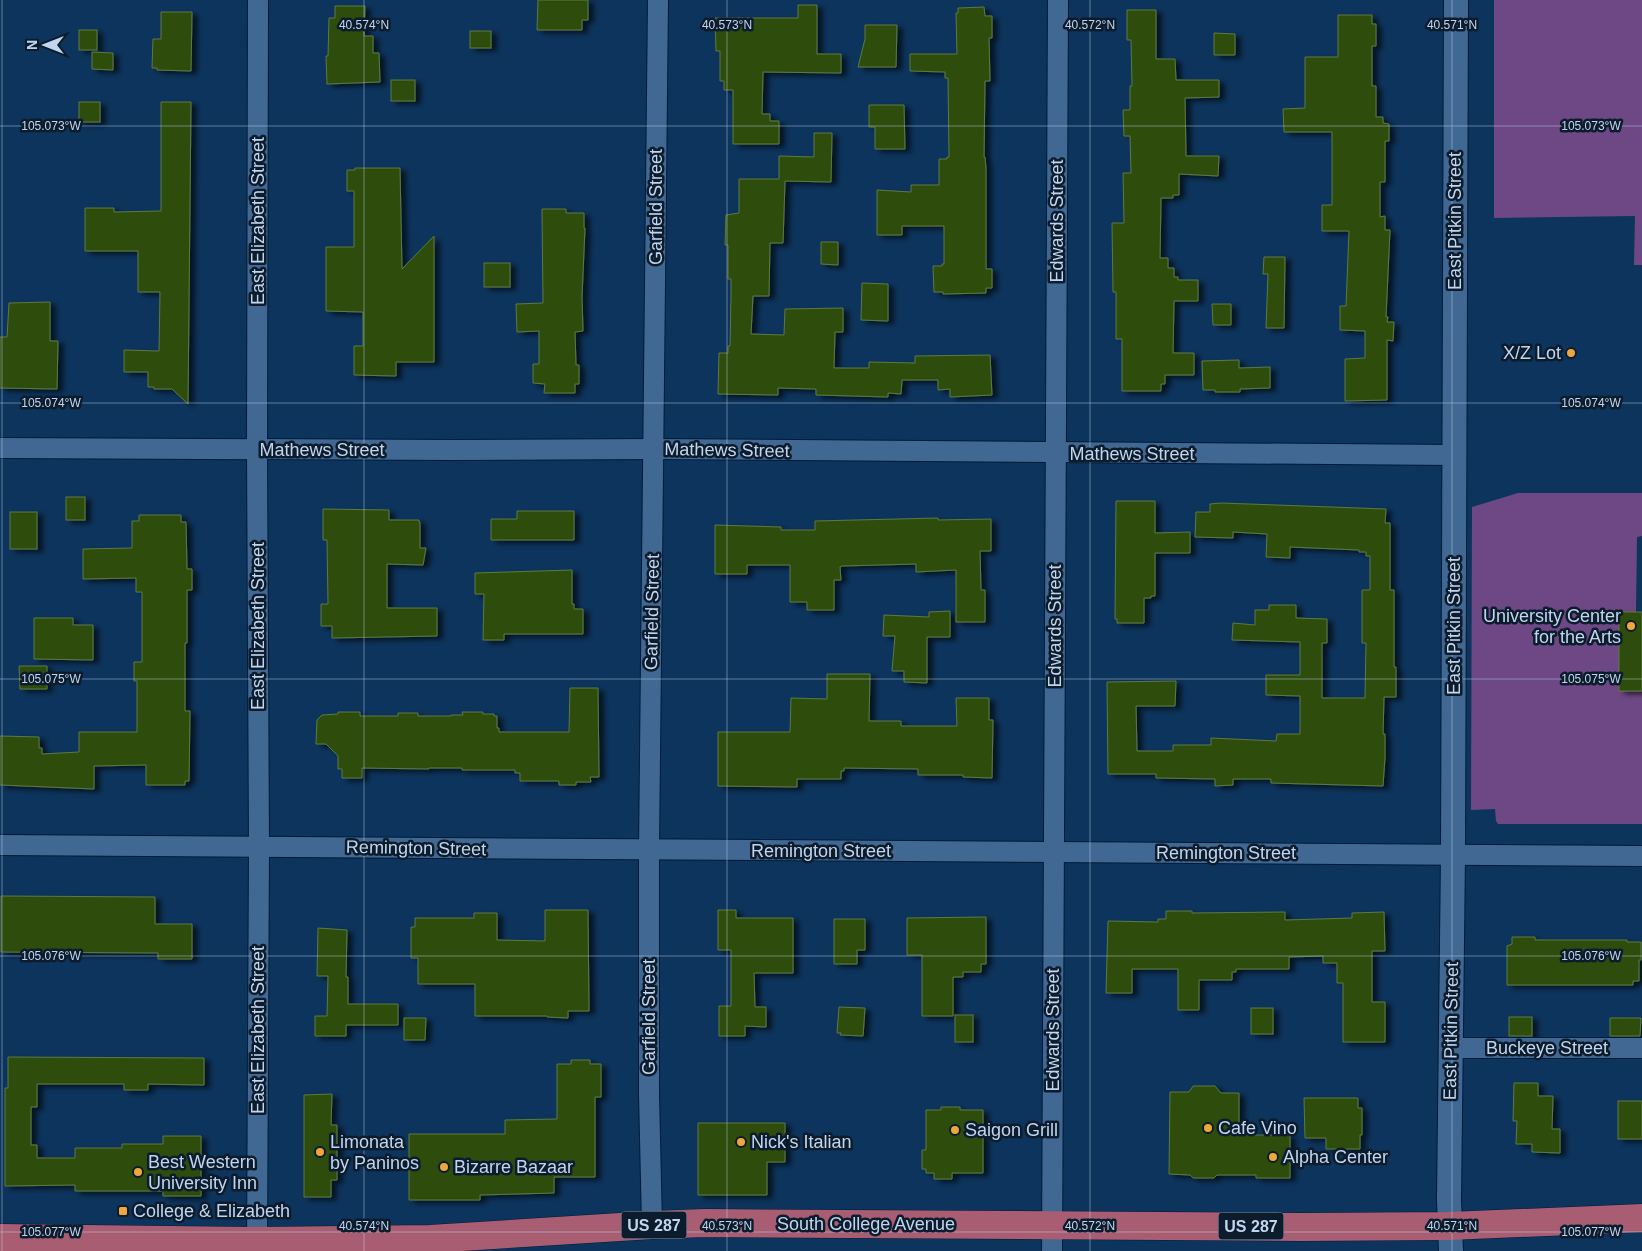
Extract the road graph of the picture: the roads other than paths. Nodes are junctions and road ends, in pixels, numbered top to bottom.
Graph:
1 (258, 0) edge
2 (658, 0) edge
3 (1058, 0) edge
4 (1456, 0) edge
5 (0, 448) edge
6 (257, 449) junction
7 (654, 449) junction
8 (1056, 454) junction
9 (1454, 455) junction
10 (0, 845) edge
11 (259, 847) junction
12 (649, 850) junction
13 (1054, 852) junction
14 (1453, 856) junction
15 (1642, 856) edge
16 (1451, 1048) junction
17 (1642, 1048) edge
18 (1642, 1218) edge
19 (1052, 1224) junction
20 (652, 1225) junction
21 (0, 1238) edge
22 (1450, 1238) edge
23 (257, 1246) edge
24 (1052, 1251) edge

1 - 6 street, East Elizabeth Street
2 - 7 street, Garfield Street
3 - 8 street, Edwards Street
4 - 9 street, East Pitkin Street
5 - 6 street, Mathews Street
6 - 7 street, Mathews Street
6 - 11 street, East Elizabeth Street
7 - 8 street, Mathews Street
7 - 12 street, Garfield Street
8 - 9 street, Mathews Street
8 - 13 street, Edwards Street
9 - 14 street, East Pitkin Street
10 - 11 street, Remington Street
11 - 12 street, Remington Street
11 - 23 street, East Elizabeth Street
12 - 13 street, Remington Street
12 - 20 street, Garfield Street
13 - 14 street, Remington Street
13 - 19 street, Edwards Street
14 - 15 street, Remington Street
14 - 16 street, East Pitkin Street
16 - 17 street, Buckeye Street
16 - 22 street, East Pitkin Street
18 - 22 highway, South College Avenue / US 287
19 - 20 highway, South College Avenue / US 287
19 - 22 highway, South College Avenue / US 287
19 - 24 street, Edwards Street
20 - 23 highway, South College Avenue / US 287
21 - 23 highway, South College Avenue / US 287

